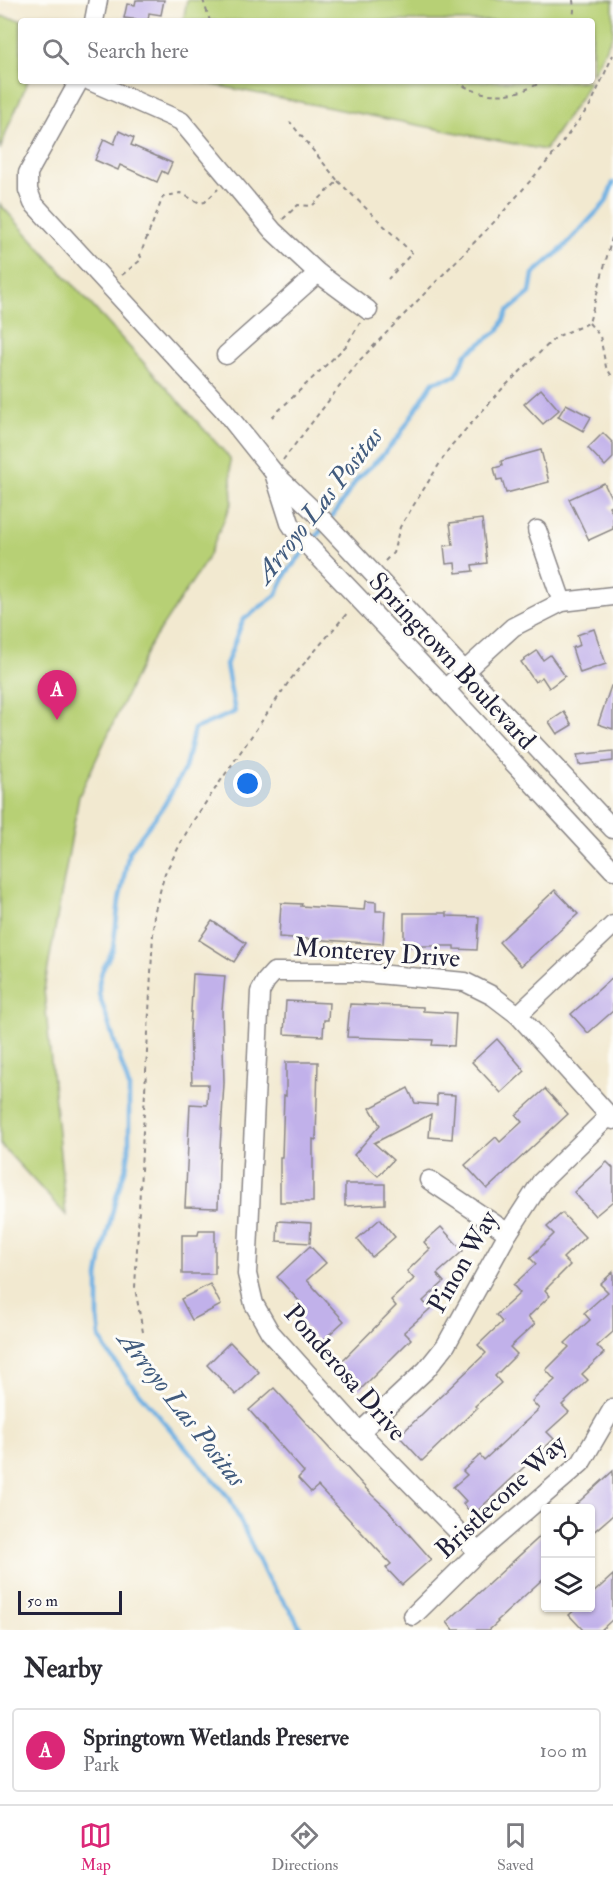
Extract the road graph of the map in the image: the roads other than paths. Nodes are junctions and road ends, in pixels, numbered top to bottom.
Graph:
1 (98, 0) edge
2 (95, 18) edge
3 (77, 84) edge
4 (97, 84) edge
5 (318, 273) junction
6 (368, 310) road end
7 (226, 355) dead end
8 (275, 474) junction
9 (537, 530) dead end
10 (613, 596) edge
11 (562, 602) junction
12 (465, 670) junction
13 (445, 689) junction
14 (613, 829) edge
15 (613, 870) edge
16 (613, 925) edge
17 (266, 981) joint
18 (518, 1015) junction
19 (611, 1118) edge
20 (429, 1180) dead end
21 (508, 1233) junction
22 (613, 1408) edge
23 (360, 1432) junction
24 (478, 1552) junction
25 (413, 1616) dead end

1 - 2 street
3 - 8 street, Springtown Boulevard
4 - 5 street
5 - 6 street
5 - 7 street
8 - 12 street, Springtown Boulevard
8 - 13 street, Springtown Boulevard
9 - 11 street
10 - 11 street
11 - 12 street
12 - 13 street
12 - 14 street, Springtown Boulevard
13 - 15 street, Springtown Boulevard
16 - 18 street
17 - 18 street, Monterey Drive
17 - 23 street, Ponderosa Drive
18 - 19 street, Monterey Drive
19 - 21 street, Pinon Way
20 - 21 street
21 - 23 street, Pinon Way
22 - 24 street, Bristlecone Way
23 - 24 street, Ponderosa Drive
24 - 25 street, Bristlecone Way

